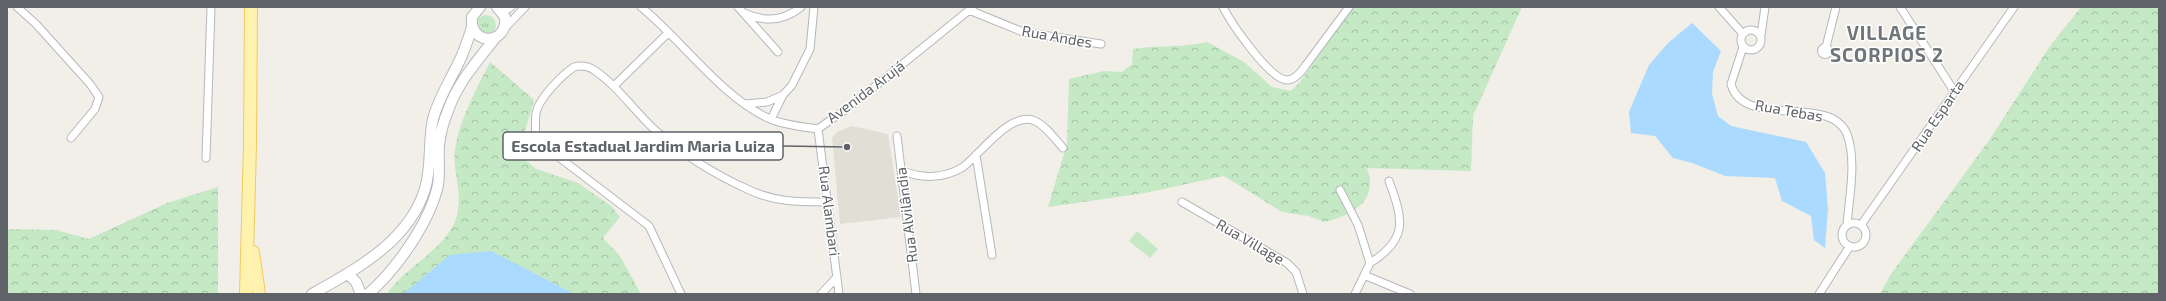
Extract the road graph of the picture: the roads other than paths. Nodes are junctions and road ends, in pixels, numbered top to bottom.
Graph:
1 (17, 7) edge
2 (211, 7) edge
3 (251, 7) edge
4 (480, 7) edge
5 (525, 7) edge
6 (641, 7) edge
7 (738, 7) edge
8 (801, 7) edge
9 (814, 7) edge
10 (1223, 7) edge
11 (1349, 7) edge
12 (1719, 7) edge
13 (1765, 7) edge
14 (1836, 7) edge
15 (1900, 7) edge
16 (2014, 7) edge
17 (503, 9) edge
18 (971, 9) edge
19 (744, 13) junction
20 (472, 27) junction
21 (505, 28) junction
22 (668, 33) junction
23 (1743, 34) junction
24 (1761, 35) junction
25 (496, 37) junction
26 (1100, 44) dead end
27 (1743, 47) junction
28 (1826, 47) dead end
29 (778, 52) dead end
30 (614, 86) junction
31 (1954, 91) junction
32 (783, 95) junction
33 (746, 104) junction
34 (771, 119) junction
35 (818, 129) junction
36 (897, 136) dead end
37 (71, 138) dead end
38 (1063, 148) dead end
39 (976, 155) junction
40 (206, 158) dead end
41 (901, 170) junction
42 (1389, 181) dead end
43 (1340, 190) dead end
44 (828, 202) junction
45 (1182, 202) dead end
46 (249, 214) junction
47 (1861, 224) junction
48 (1847, 225) junction
49 (1850, 246) junction
50 (992, 255) dead end
51 (1370, 264) junction
52 (348, 274) junction
53 (1364, 275) junction
54 (837, 277) junction
55 (246, 294) edge
56 (259, 294) edge
57 (312, 294) edge
58 (361, 294) edge
59 (368, 294) edge
60 (681, 294) edge
61 (821, 294) edge
62 (839, 294) edge
63 (916, 294) edge
64 (1303, 294) edge
65 (1355, 294) edge
66 (1410, 294) edge
67 (1819, 294) edge

1 - 37 street
2 - 40 street
3 - 46 main road
4 - 20 street
5 - 21 street
6 - 22 street, Avenida Arujá
7 - 19 street
8 - 19 street
9 - 32 street
10 - 11 street
12 - 23 street
13 - 24 street
14 - 28 street
15 - 31 street
16 - 31 street, Rua Esparta
17 - 21 street
18 - 26 street, Rua Andes
18 - 35 street, Avenida Arujá
19 - 29 street
20 - 25 street
20 - 52 street
21 - 25 street
22 - 30 street
22 - 33 street, Avenida Arujá
23 - 24 street
23 - 27 street
24 - 27 street
25 - 59 street
27 - 48 street, Rua Tebas
30 - 44 street
30 - 60 street
31 - 47 street, Rua Esparta
32 - 33 street
32 - 34 street
33 - 34 street, Avenida Arujá
34 - 35 street, Avenida Arujá
35 - 44 street, Rua Alambari
36 - 41 street, Rua Alvilândia
38 - 39 street
39 - 41 street
39 - 50 street
41 - 63 street, Rua Alvilândia
42 - 51 street
43 - 51 street
44 - 54 street, Rua Alambari
45 - 64 street, Rua Village
46 - 55 main road
46 - 56 main road
47 - 48 street
47 - 49 street
48 - 49 street
49 - 67 street
51 - 53 street
52 - 57 street
52 - 58 street
53 - 65 street
53 - 66 street
54 - 61 street
54 - 62 street, Rua Alambari

